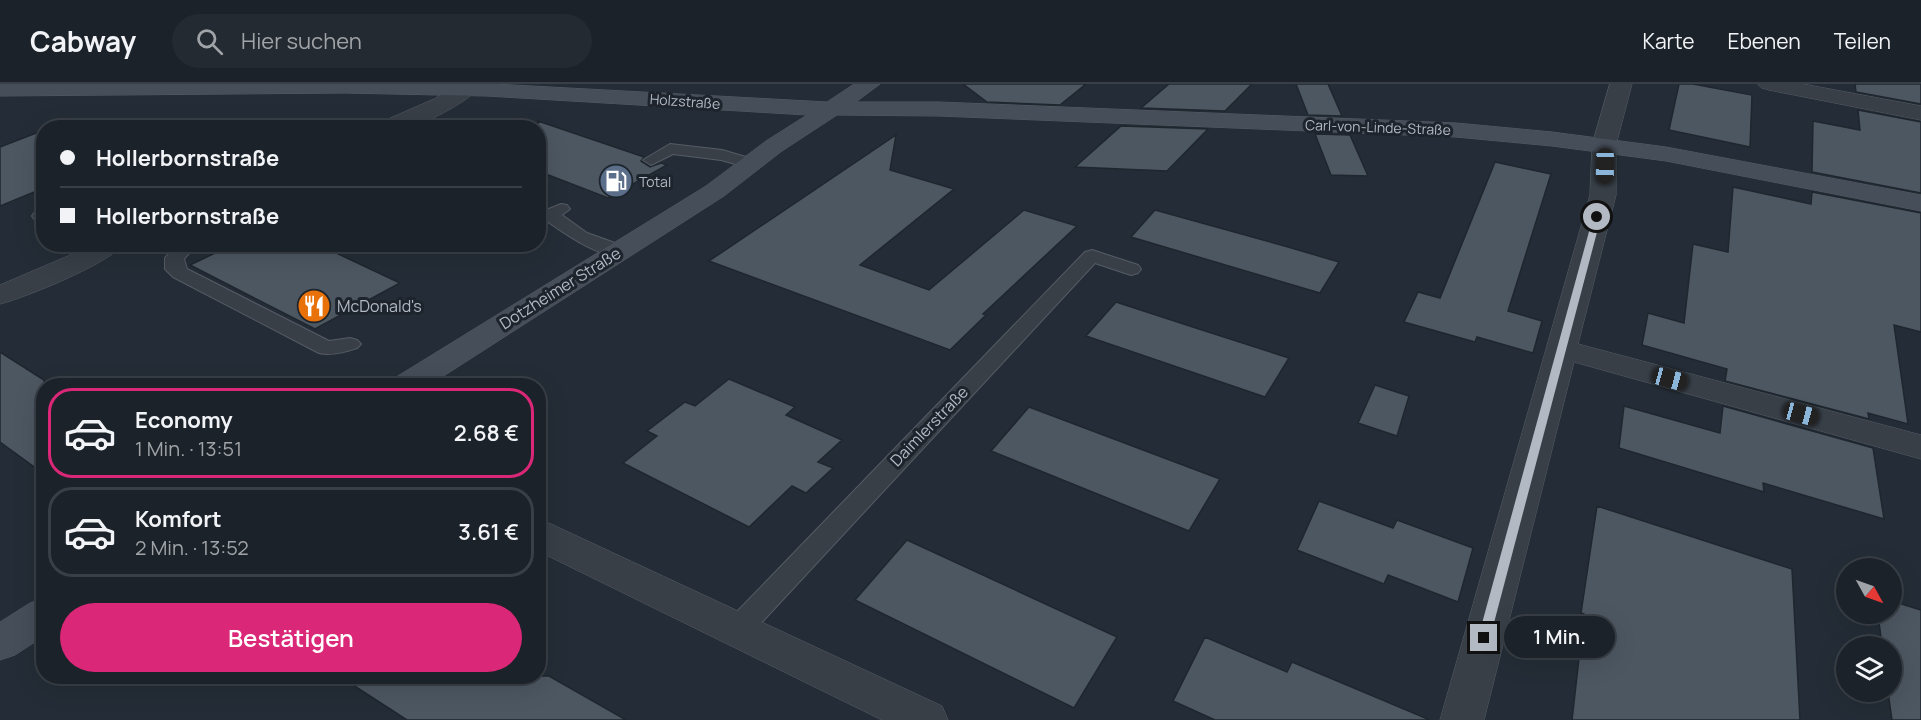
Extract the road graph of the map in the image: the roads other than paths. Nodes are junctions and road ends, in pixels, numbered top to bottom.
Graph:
1 (869, 84) edge
2 (1620, 84) edge
3 (1769, 84) edge
4 (938, 85) edge
5 (515, 87) edge
6 (906, 88) dead end
7 (466, 89) junction
8 (2, 90) edge
9 (829, 109) junction
10 (870, 109) junction
11 (974, 111) junction
12 (1921, 113) edge
13 (405, 120) edge
14 (1604, 145) junction
15 (651, 160) dead end
16 (750, 163) junction
17 (715, 191) junction
18 (1921, 203) edge
19 (561, 209) dead end
20 (619, 251) junction
21 (92, 252) edge
22 (180, 252) edge
23 (1131, 269) dead end
24 (0, 294) edge
25 (350, 344) dead end
26 (1561, 349) junction
27 (417, 378) edge
28 (1921, 447) edge
29 (546, 538) edge
30 (36, 620) edge
31 (739, 628) junction
32 (0, 643) edge
33 (927, 720) edge
34 (1462, 720) edge

1 - 9 street, Dotzheimer Straße
2 - 14 street
3 - 12 street
4 - 11 street
5 - 7 street, Holzstraße
5 - 9 street, Holzstraße
6 - 10 street, Dotzheimer Straße
7 - 8 street, Holzstraße
7 - 13 street
9 - 10 street, Carl-von-Linde-Straße
9 - 16 street, Dotzheimer Straße
10 - 11 street, Carl-von-Linde-Straße
10 - 17 street, Dotzheimer Straße
11 - 14 street, Carl-von-Linde-Straße
14 - 18 street, Carl-von-Linde-Straße
14 - 26 street
15 - 16 lane
16 - 17 street, Dotzheimer Straße
17 - 20 street, Dotzheimer Straße
19 - 20 lane
20 - 27 street, Dotzheimer Straße
21 - 24 street
22 - 25 lane
23 - 31 lane, Daimlerstraße
26 - 28 street
26 - 34 street
29 - 31 street
30 - 32 street
31 - 33 street

